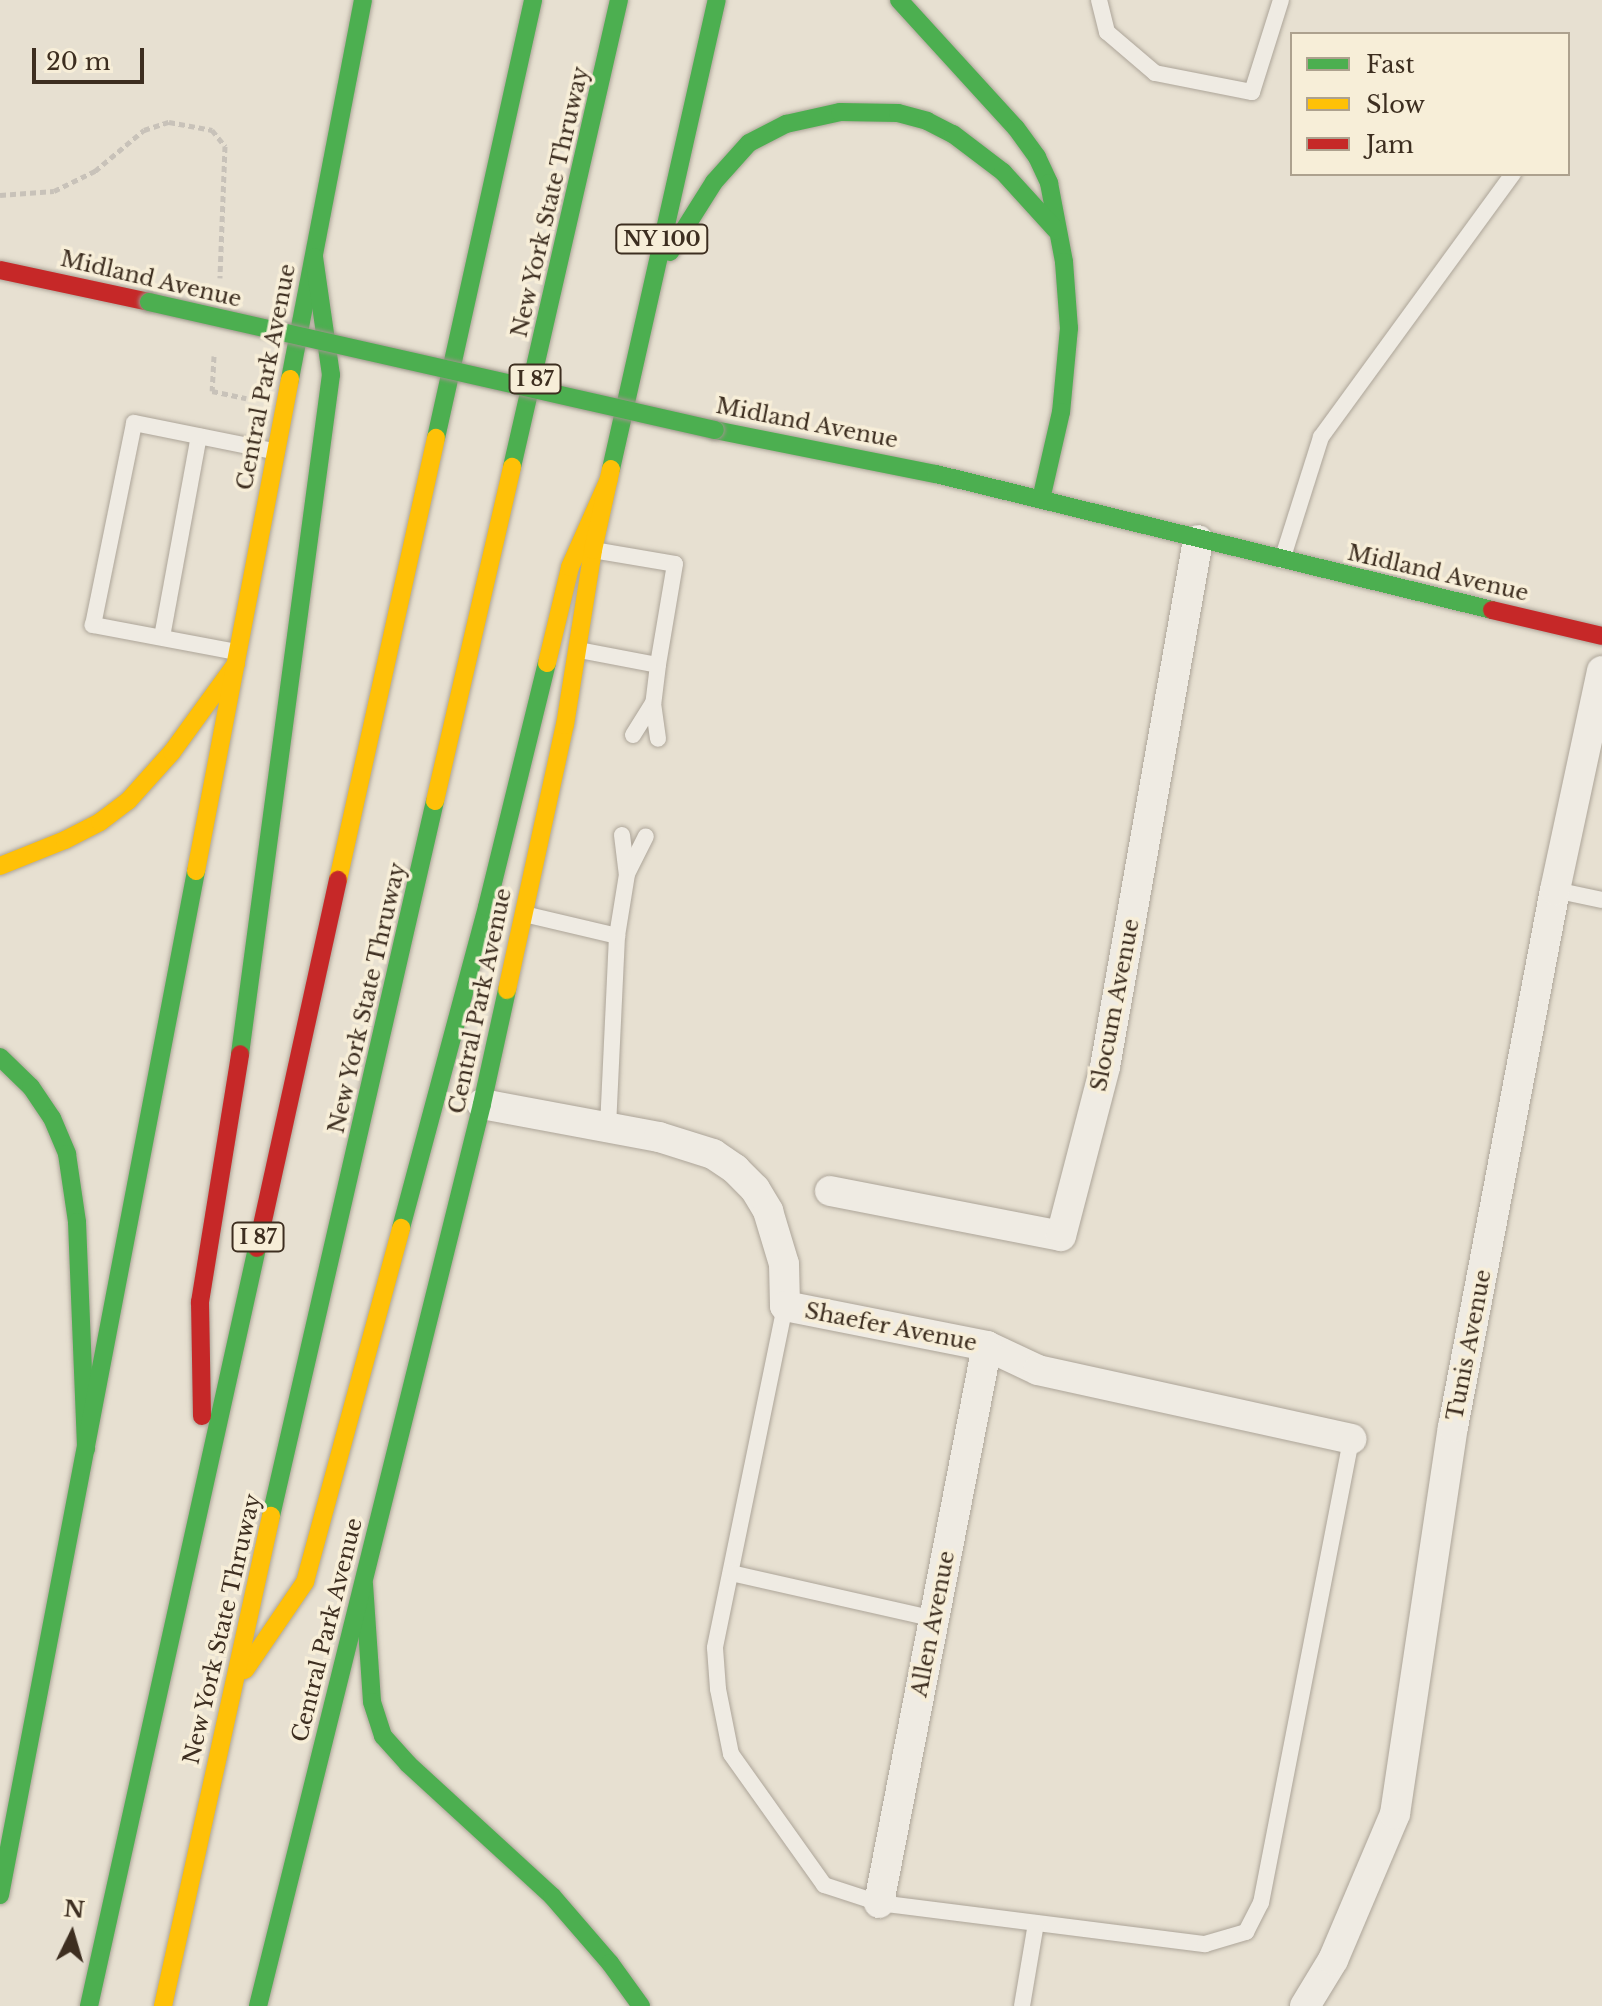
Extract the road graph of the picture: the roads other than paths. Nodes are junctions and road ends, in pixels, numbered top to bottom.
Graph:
1 (363, 0) edge
2 (533, 0) edge
3 (619, 0) edge
4 (717, 0) edge
5 (899, 0) edge
6 (1099, 0) edge
7 (1281, 0) edge
8 (1512, 176) edge
9 (1057, 232) junction
10 (314, 257) junction
11 (0, 270) edge
12 (653, 278) junction
13 (199, 436) junction
14 (276, 452) junction
15 (609, 479) junction
16 (1041, 499) junction
17 (1198, 540) junction
18 (593, 550) junction
19 (1282, 561) junction
20 (1602, 636) edge
21 (162, 637) junction
22 (577, 650) junction
23 (237, 658) junction
24 (658, 665) junction
25 (1602, 671) edge
26 (653, 703) junction
27 (633, 735) dead end
28 (658, 739) dead end
29 (622, 835) dead end
30 (646, 836) dead end
31 (0, 866) edge
32 (627, 874) junction
33 (1555, 890) junction
34 (1602, 900) edge
35 (523, 914) junction
36 (617, 936) junction
37 (0, 1057) edge
38 (482, 1104) junction
39 (608, 1127) junction
40 (830, 1191) dead end
41 (785, 1306) junction
42 (987, 1346) junction
43 (1351, 1439) joint
44 (86, 1449) junction
45 (203, 1487) junction
46 (731, 1573) junction
47 (364, 1584) junction
48 (935, 1619) junction
49 (232, 1688) junction
50 (0, 1895) edge
51 (879, 1903) junction
52 (1036, 1923) junction
53 (89, 2006) edge
54 (163, 2006) edge
55 (258, 2006) edge
56 (641, 2006) edge
57 (1022, 2006) edge
58 (1305, 2006) edge

1 - 10 main road, Central Park Avenue
2 - 45 main road, I 87
3 - 49 main road, New York State Thruway / I 87
4 - 12 main road, Central Park Avenue / NY 100
5 - 9 main road
6 - 7 lane
8 - 19 lane
9 - 12 main road
9 - 16 main road
10 - 14 main road, Central Park Avenue
10 - 45 main road
11 - 16 main road, Midland Avenue, bridge
12 - 15 main road, Central Park Avenue / NY 100
13 - 14 lane
13 - 21 lane
13 - 21 lane
14 - 23 main road, Central Park Avenue
15 - 18 main road, Central Park Avenue
15 - 49 main road
16 - 17 main road, Midland Avenue
17 - 19 main road, Midland Avenue
17 - 40 street, Slocum Avenue
18 - 22 main road, Central Park Avenue
18 - 24 lane
19 - 20 main road, Midland Avenue
21 - 23 lane
22 - 24 lane
22 - 35 main road, Central Park Avenue
23 - 31 main road
23 - 44 main road, Central Park Avenue
24 - 26 lane
25 - 33 street, Tunis Avenue
26 - 27 lane
26 - 28 lane
29 - 32 lane
30 - 32 lane
32 - 36 lane
33 - 34 lane
33 - 58 street, Tunis Avenue
35 - 36 lane
35 - 38 main road, Central Park Avenue
36 - 39 lane
37 - 44 main road
38 - 39 street, Shaefer Avenue
38 - 47 main road, Central Park Avenue
39 - 41 street, Shaefer Avenue
41 - 42 street, Shaefer Avenue
41 - 46 lane
42 - 43 street, Shaefer Avenue
42 - 48 street, Allen Avenue
43 - 52 lane
44 - 50 main road, Central Park Avenue
45 - 53 main road, I 87
46 - 48 lane
46 - 51 lane
47 - 55 main road, Central Park Avenue
47 - 56 main road
48 - 51 street, Allen Avenue
49 - 54 main road, New York State Thruway / I 87
51 - 52 lane
52 - 57 lane

